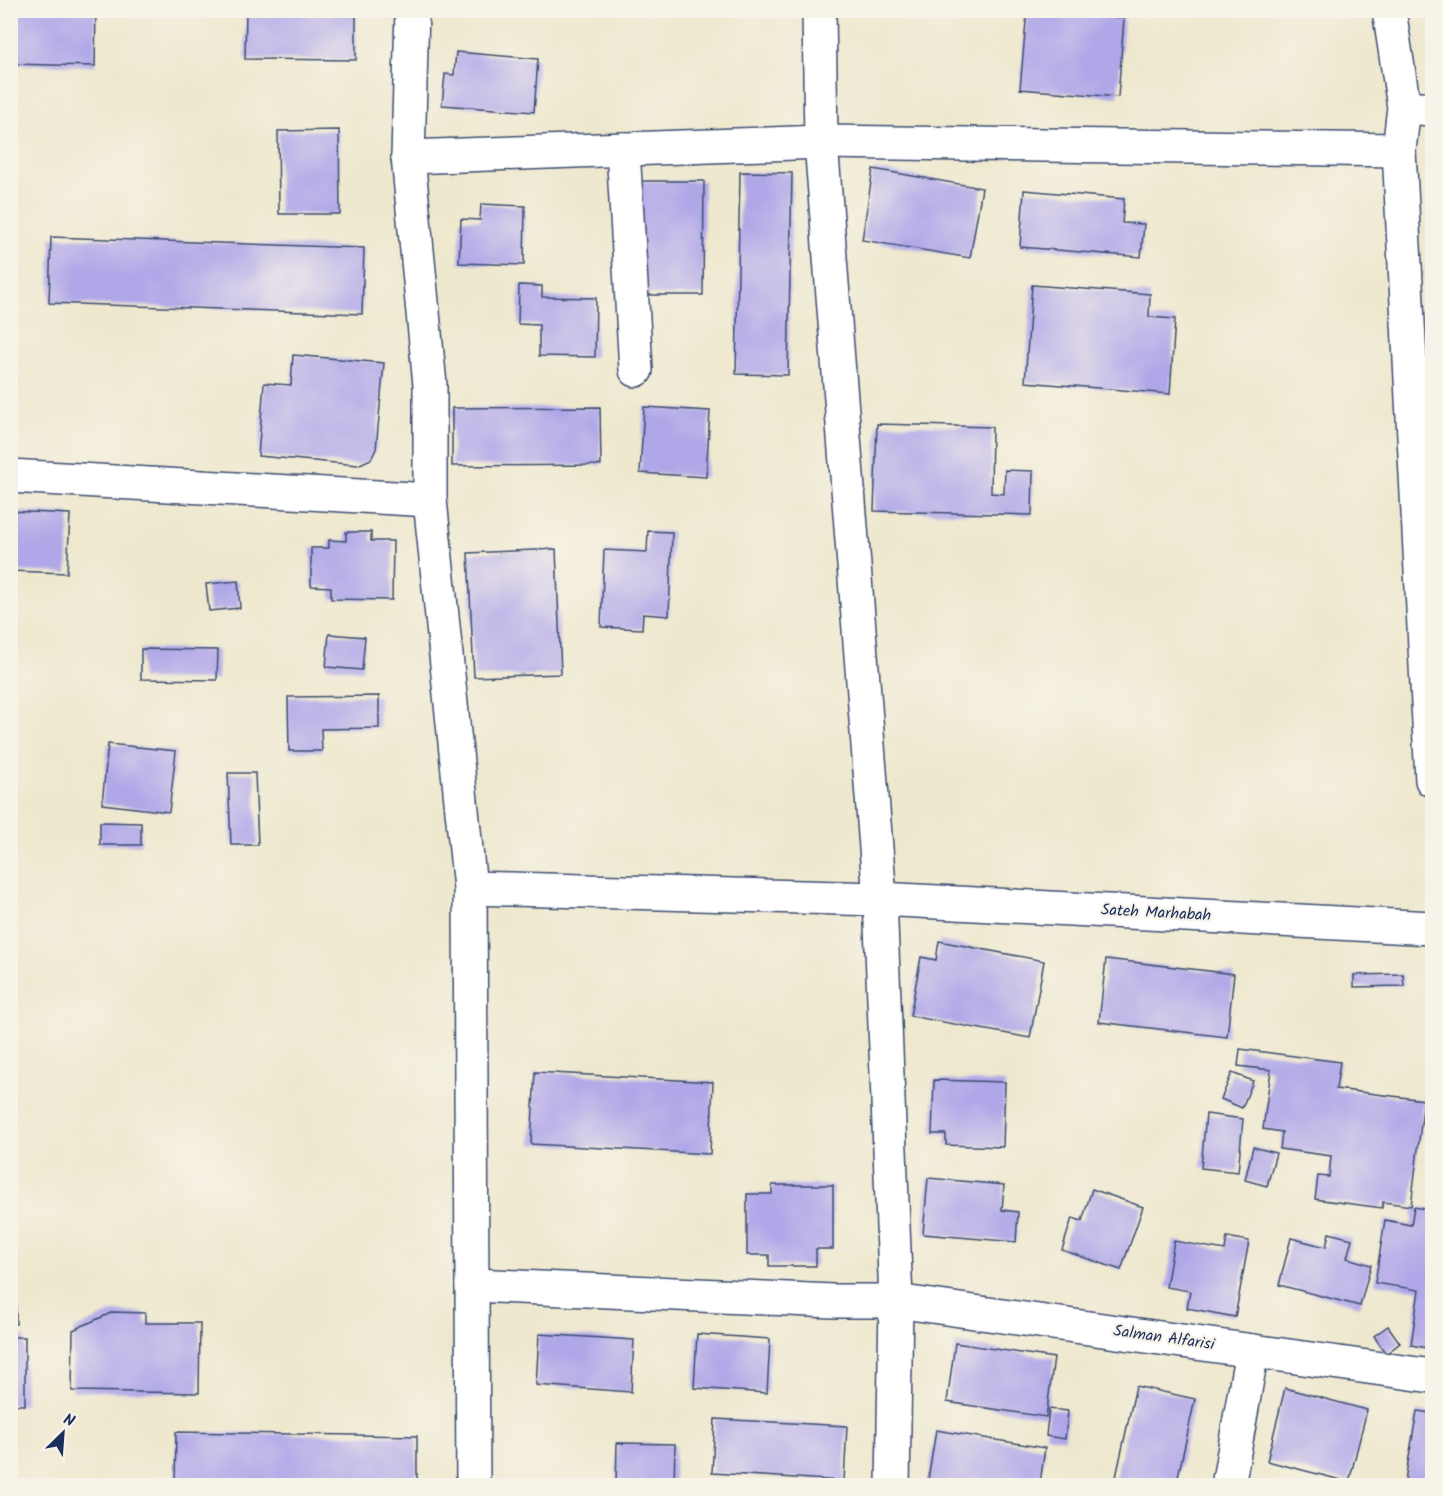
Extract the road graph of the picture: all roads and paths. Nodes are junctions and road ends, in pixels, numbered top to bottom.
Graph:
1 (412, 10) edge
2 (819, 10) edge
3 (1389, 10) edge
4 (1418, 108) edge
5 (821, 142) junction
6 (623, 149) junction
7 (1399, 150) junction
8 (408, 157) junction
9 (636, 370) dead end
10 (10, 476) edge
11 (430, 500) junction
12 (1432, 779) edge
13 (470, 888) junction
14 (880, 898) junction
15 (1432, 928) edge
16 (472, 1285) junction
17 (896, 1301) junction
18 (1252, 1351) junction
19 (1432, 1376) edge
20 (473, 1485) edge
21 (892, 1485) edge
22 (1228, 1485) edge

1 - 8 street
2 - 5 street
3 - 4 street
4 - 7 street
5 - 6 street
5 - 7 street
5 - 14 street
6 - 8 street
6 - 9 street
7 - 12 street
8 - 11 street
10 - 11 street
11 - 13 street
13 - 14 street, Sateh Marhabah
13 - 16 street
14 - 15 street, Sateh Marhabah
14 - 17 street
16 - 17 street, Salman Alfarisi
16 - 20 street
17 - 18 street, Salman Alfarisi
17 - 21 street
18 - 19 street, Salman Alfarisi
18 - 22 street

